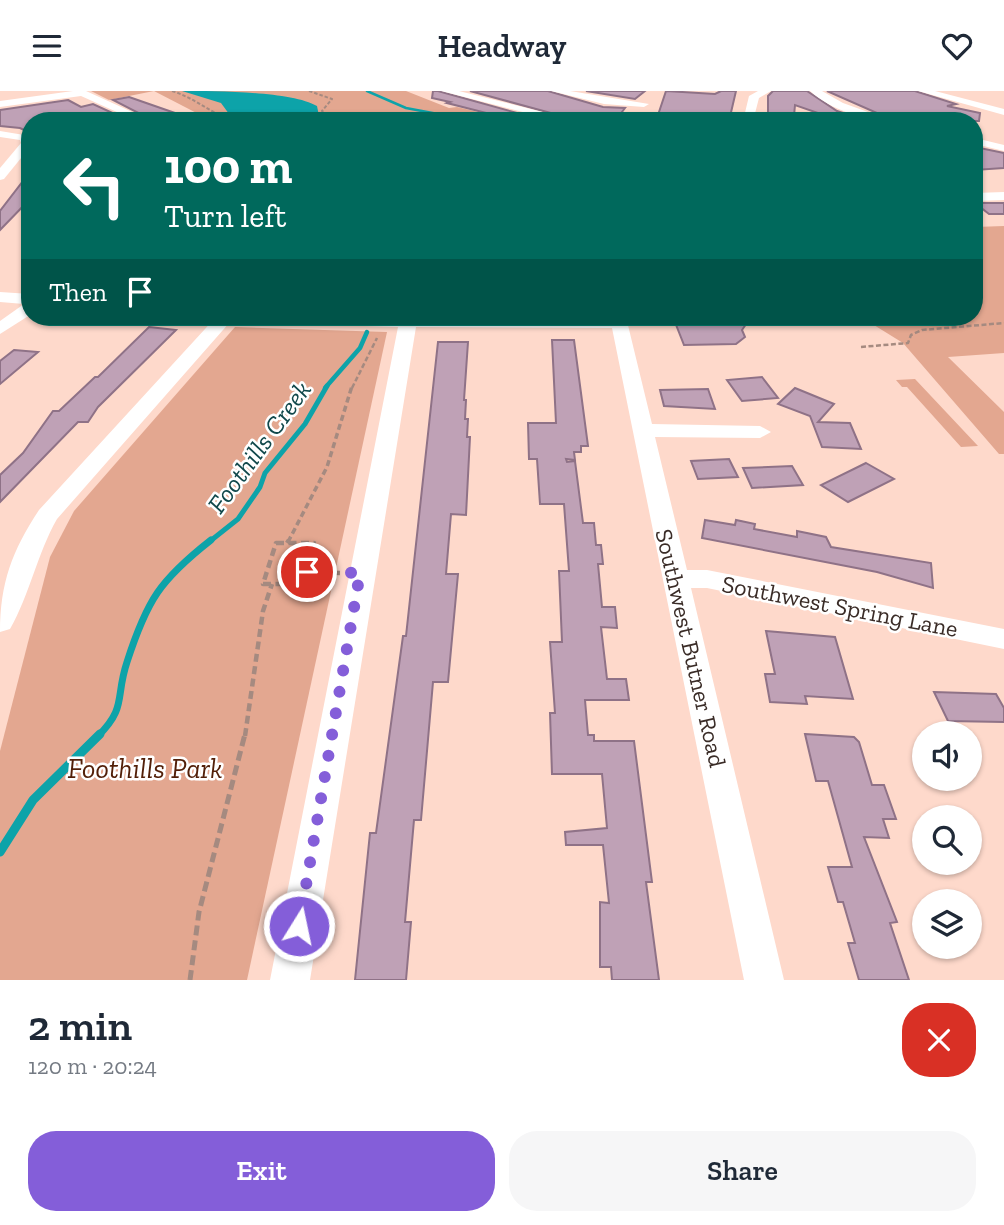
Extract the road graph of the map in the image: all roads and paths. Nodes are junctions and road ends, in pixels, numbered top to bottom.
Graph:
1 (172, 91) edge
2 (309, 91) edge
3 (446, 91) edge
4 (556, 91) edge
5 (651, 91) edge
6 (766, 91) edge
7 (815, 91) edge
8 (923, 91) edge
9 (79, 92) edge
10 (576, 93) edge
11 (0, 104) edge
12 (644, 104) junction
13 (127, 112) edge
14 (214, 112) edge
15 (323, 112) edge
16 (535, 112) edge
17 (640, 112) edge
18 (750, 112) edge
19 (859, 112) edge
20 (1004, 113) edge
21 (0, 134) edge
22 (21, 137) edge
23 (983, 143) edge
24 (1004, 148) edge
25 (21, 150) edge
26 (1, 174) edge
27 (1004, 196) edge
28 (983, 197) edge
29 (0, 297) edge
30 (21, 298) edge
31 (21, 314) edge
32 (1004, 323) edge
33 (983, 325) edge
34 (219, 326) edge
35 (399, 326) edge
36 (407, 326) edge
37 (619, 326) edge
38 (969, 326) edge
39 (0, 330) edge
40 (861, 347) dead end
41 (642, 430) junction
42 (760, 432) dead end
43 (287, 543) junction
44 (307, 572) junction
45 (360, 573) junction
46 (676, 579) junction
47 (272, 584) junction
48 (0, 622) edge
49 (1004, 639) edge
50 (190, 980) edge
51 (290, 980) edge
52 (764, 980) edge

1 - 14 path
2 - 15 path
3 - 16 street
4 - 10 street
5 - 12 street
6 - 18 street
7 - 19 street
8 - 20 street
9 - 11 street
9 - 13 street
10 - 12 street
12 - 17 street
21 - 22 street
23 - 24 street
25 - 26 street
27 - 28 street
29 - 30 street
31 - 39 street
32 - 33 path
34 - 48 street
35 - 43 path
36 - 45 street
37 - 41 street, Southwest Butner Road
38 - 40 path
41 - 42 street
41 - 46 street, Southwest Butner Road
43 - 44 path
43 - 47 path
44 - 45 path
44 - 47 path
45 - 51 street
46 - 49 street, Southwest Spring Lane
46 - 52 street, Southwest Butner Road
47 - 50 path

